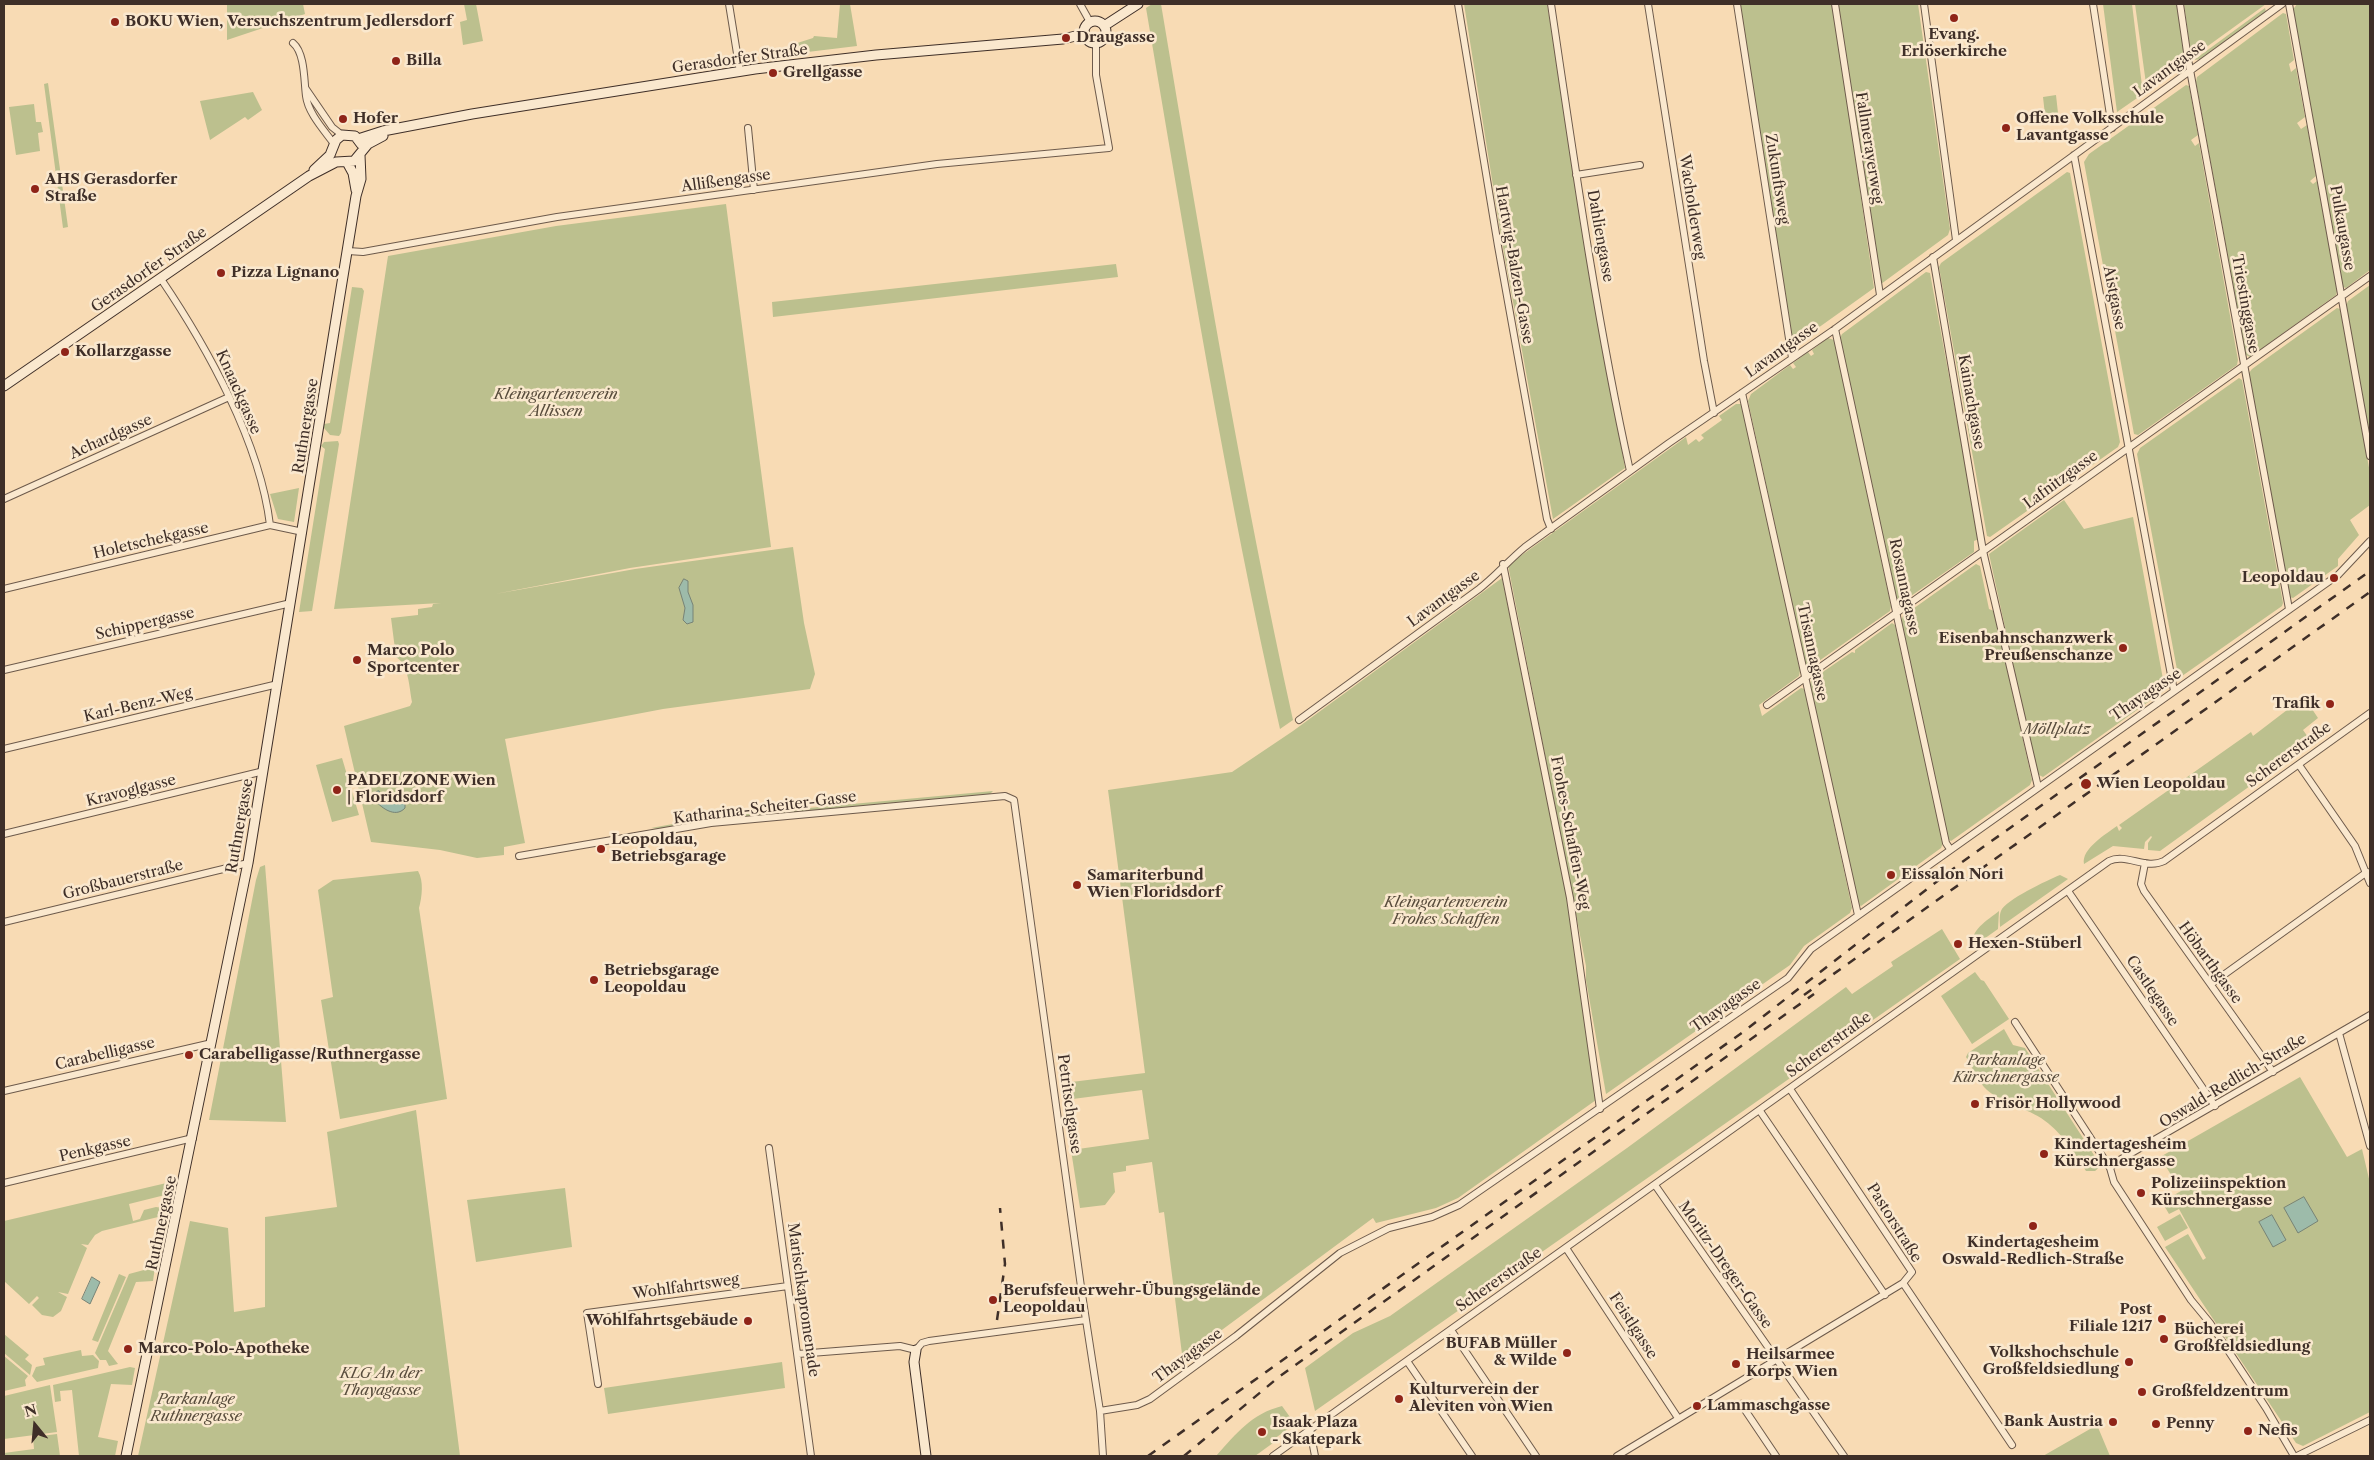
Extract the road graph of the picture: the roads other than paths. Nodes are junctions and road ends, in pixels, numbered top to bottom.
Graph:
1 (729, 4) edge
2 (1080, 4) edge
3 (1138, 4) edge
4 (1458, 4) edge
5 (1551, 4) edge
6 (1648, 4) edge
7 (1737, 4) edge
8 (1835, 4) edge
9 (1924, 4) edge
10 (2093, 4) edge
11 (2180, 4) edge
12 (2282, 4) edge
13 (2288, 4) edge
14 (1090, 22) junction
15 (1104, 26) junction
16 (1084, 34) junction
17 (1096, 42) junction
18 (292, 43) dead end
19 (2190, 71) junction
20 (740, 72) junction
21 (306, 89) junction
22 (401, 128) junction
23 (748, 128) dead end
24 (2112, 128) junction
25 (342, 135) junction
26 (358, 139) junction
27 (334, 145) junction
28 (361, 153) junction
29 (2074, 155) junction
30 (345, 162) junction
31 (1640, 165) dead end
32 (1576, 175) junction
33 (309, 176) junction
34 (754, 190) junction
35 (356, 196) junction
36 (1956, 240) junction
37 (348, 250) junction
38 (1933, 257) junction
39 (2370, 276) edge
40 (160, 279) junction
41 (1880, 295) junction
42 (2342, 297) junction
43 (1835, 329) junction
44 (1792, 358) junction
45 (2244, 365) junction
46 (4, 386) edge
47 (1742, 393) junction
48 (229, 398) junction
49 (1714, 413) junction
50 (2130, 447) junction
51 (2370, 456) edge
52 (1630, 471) junction
53 (4, 499) edge
54 (270, 525) junction
55 (1551, 529) junction
56 (303, 532) junction
57 (2370, 541) edge
58 (1984, 551) junction
59 (1503, 564) junction
60 (4, 589) edge
61 (291, 603) junction
62 (2288, 609) junction
63 (1897, 615) junction
64 (4, 670) edge
65 (1805, 678) junction
66 (278, 684) junction
67 (2174, 691) junction
68 (1767, 705) dead end
69 (2370, 713) edge
70 (1299, 720) dead end
71 (4, 749) edge
72 (2299, 765) junction
73 (264, 771) junction
74 (2038, 787) junction
75 (1014, 800) joint
76 (4, 834) edge
77 (1950, 849) junction
78 (519, 856) dead end
79 (248, 863) junction
80 (2145, 863) junction
81 (2367, 872) junction
82 (2370, 883) edge
83 (2068, 891) junction
84 (1858, 915) junction
85 (4, 922) edge
86 (2211, 984) junction
87 (2370, 1015) edge
88 (2015, 1022) dead end
89 (2339, 1033) junction
90 (212, 1043) junction
91 (2273, 1072) junction
92 (1790, 1089) junction
93 (4, 1091) edge
94 (2215, 1106) junction
95 (1600, 1109) junction
96 (1760, 1111) junction
97 (193, 1138) junction
98 (2370, 1146) edge
99 (769, 1148) dead end
100 (2110, 1168) junction
101 (4, 1183) edge
102 (1655, 1185) junction
103 (1566, 1248) junction
104 (1903, 1284) junction
105 (788, 1286) junction
106 (1885, 1295) junction
107 (1086, 1320) junction
108 (1450, 1330) junction
109 (916, 1350) junction
110 (798, 1354) junction
111 (1407, 1361) junction
112 (1776, 1361) junction
113 (598, 1384) dead end
114 (1741, 1404) dead end
115 (1100, 1412) junction
116 (1678, 1418) junction
117 (2370, 1420) edge
118 (1310, 1430) junction
119 (2012, 1445) dead end
120 (126, 1456) edge
121 (811, 1456) edge
122 (926, 1456) edge
123 (1103, 1456) edge
124 (1273, 1456) edge
125 (1315, 1456) edge
126 (1472, 1456) edge
127 (1536, 1456) edge
128 (1617, 1456) edge
129 (1776, 1456) edge
130 (1844, 1456) edge
131 (2295, 1456) edge

1 - 20 street
2 - 14 street
3 - 15 street
4 - 55 street, Hartwig-Balzen-Gasse
5 - 32 street, Dahliengasse
6 - 49 street, Wacholderweg
7 - 44 street, Zukunftsweg
8 - 41 street, Fallmerayerweg
9 - 36 street
10 - 24 street
11 - 19 street, Triestinggasse
12 - 19 street, Lavantgasse
13 - 42 street, Pulkaugasse
14 - 15 street
14 - 16 street
15 - 17 street
16 - 17 street
16 - 20 street, Gerasdorfer Straße
17 - 34 street, Allißengasse
18 - 21 street
19 - 24 street, Lavantgasse
19 - 45 street, Triestinggasse
20 - 22 street, Gerasdorfer Straße
21 - 25 street
21 - 27 street
22 - 26 street, Gerasdorfer Straße
22 - 28 street, Gerasdorfer Straße
23 - 34 street
24 - 29 street, Lavantgasse
25 - 26 street, Gerasdorfer Straße
25 - 27 street, Gerasdorfer Straße
26 - 28 street
27 - 30 street
27 - 33 street, Gerasdorfer Straße
28 - 30 street, Gerasdorfer Straße
28 - 35 street, Ruthnergasse
29 - 36 street, Lavantgasse
29 - 50 street, Aistgasse
30 - 33 street, Gerasdorfer Straße
30 - 35 street, Ruthnergasse
31 - 32 street
32 - 52 street, Dahliengasse
33 - 40 street, Gerasdorfer Straße
34 - 37 street, Allißengasse
35 - 37 street, Ruthnergasse
36 - 38 street, Lavantgasse
37 - 56 street, Ruthnergasse
38 - 41 street, Lavantgasse
38 - 58 street, Kainachgasse
39 - 42 street, Lafnitzgasse
40 - 46 street, Gerasdorfer Straße
40 - 48 street, Knaackgasse
41 - 43 street, Lavantgasse
42 - 45 street, Lafnitzgasse
42 - 51 street, Pulkaugasse
43 - 44 street, Lavantgasse
43 - 63 street, Rosannagasse
44 - 47 street, Lavantgasse
45 - 50 street, Lafnitzgasse
45 - 62 street, Triestinggasse
47 - 49 street, Lavantgasse
47 - 65 street, Trisannagasse
48 - 53 street, Achardgasse
48 - 54 street, Knaackgasse
49 - 52 street, Lavantgasse
50 - 58 street, Lafnitzgasse
50 - 67 street
52 - 55 street, Lavantgasse
54 - 56 street, Holetschekgasse
54 - 60 street, Holetschekgasse
55 - 59 street, Lavantgasse
56 - 61 street, Ruthnergasse
57 - 62 street, Thayagasse
58 - 63 street, Lafnitzgasse
58 - 74 street
59 - 70 street, Lavantgasse
59 - 95 street, Frohes-Schaffen-Weg
61 - 64 street, Schippergasse
61 - 66 street, Ruthnergasse
62 - 67 street, Thayagasse
63 - 65 street, Lafnitzgasse
63 - 77 street, Rosannagasse
65 - 68 street, Lafnitzgasse
65 - 84 street, Trisannagasse
66 - 71 street, Karl-Benz-Weg
66 - 73 street, Ruthnergasse
67 - 74 street, Thayagasse
69 - 72 street, Schererstraße
72 - 80 street, Schererstraße
72 - 81 street
73 - 76 street, Kravoglgasse
73 - 79 street, Ruthnergasse
74 - 77 street, Thayagasse
75 - 78 street, Katharina-Scheiter-Gasse
75 - 107 street, Petritschgasse
77 - 84 street, Thayagasse
79 - 85 street, Großbauerstraße
79 - 90 street, Ruthnergasse
80 - 83 street, Schererstraße
80 - 86 street, Höbarthgasse
81 - 82 street
81 - 86 street
83 - 92 street, Schererstraße
83 - 94 street, Castlegasse
84 - 95 street, Thayagasse
86 - 91 street, Höbarthgasse
87 - 89 street, Oswald-Redlich-Straße
88 - 100 street
89 - 91 street, Oswald-Redlich-Straße
89 - 98 street
90 - 93 street, Carabelligasse
90 - 97 street, Ruthnergasse
91 - 94 street, Oswald-Redlich-Straße
92 - 96 street, Schererstraße
92 - 104 street, Pastorstraße
94 - 100 street, Oswald-Redlich-Straße
95 - 115 street, Thayagasse
96 - 102 street, Schererstraße
96 - 106 street
97 - 101 street, Penkgasse
97 - 120 street, Ruthnergasse
99 - 105 street, Marischkapromenade
100 - 131 street
102 - 103 street, Schererstraße
102 - 112 street, Moritz-Dreger-Gasse
103 - 108 street, Schererstraße
103 - 116 street, Feistlgasse
104 - 106 street
104 - 119 street, Pastorstraße
105 - 110 street, Marischkapromenade
105 - 113 street, Wohlfahrtsweg
106 - 112 street
107 - 109 street
107 - 115 street, Petritschgasse
108 - 111 street, Schererstraße
108 - 127 street
109 - 110 street
109 - 122 street
110 - 121 street, Marischkapromenade
111 - 118 street, Schererstraße
111 - 126 street
112 - 116 street
112 - 130 street, Moritz-Dreger-Gasse
114 - 129 street
115 - 123 street
116 - 128 street
117 - 131 street
118 - 124 street, Schererstraße
118 - 125 street

